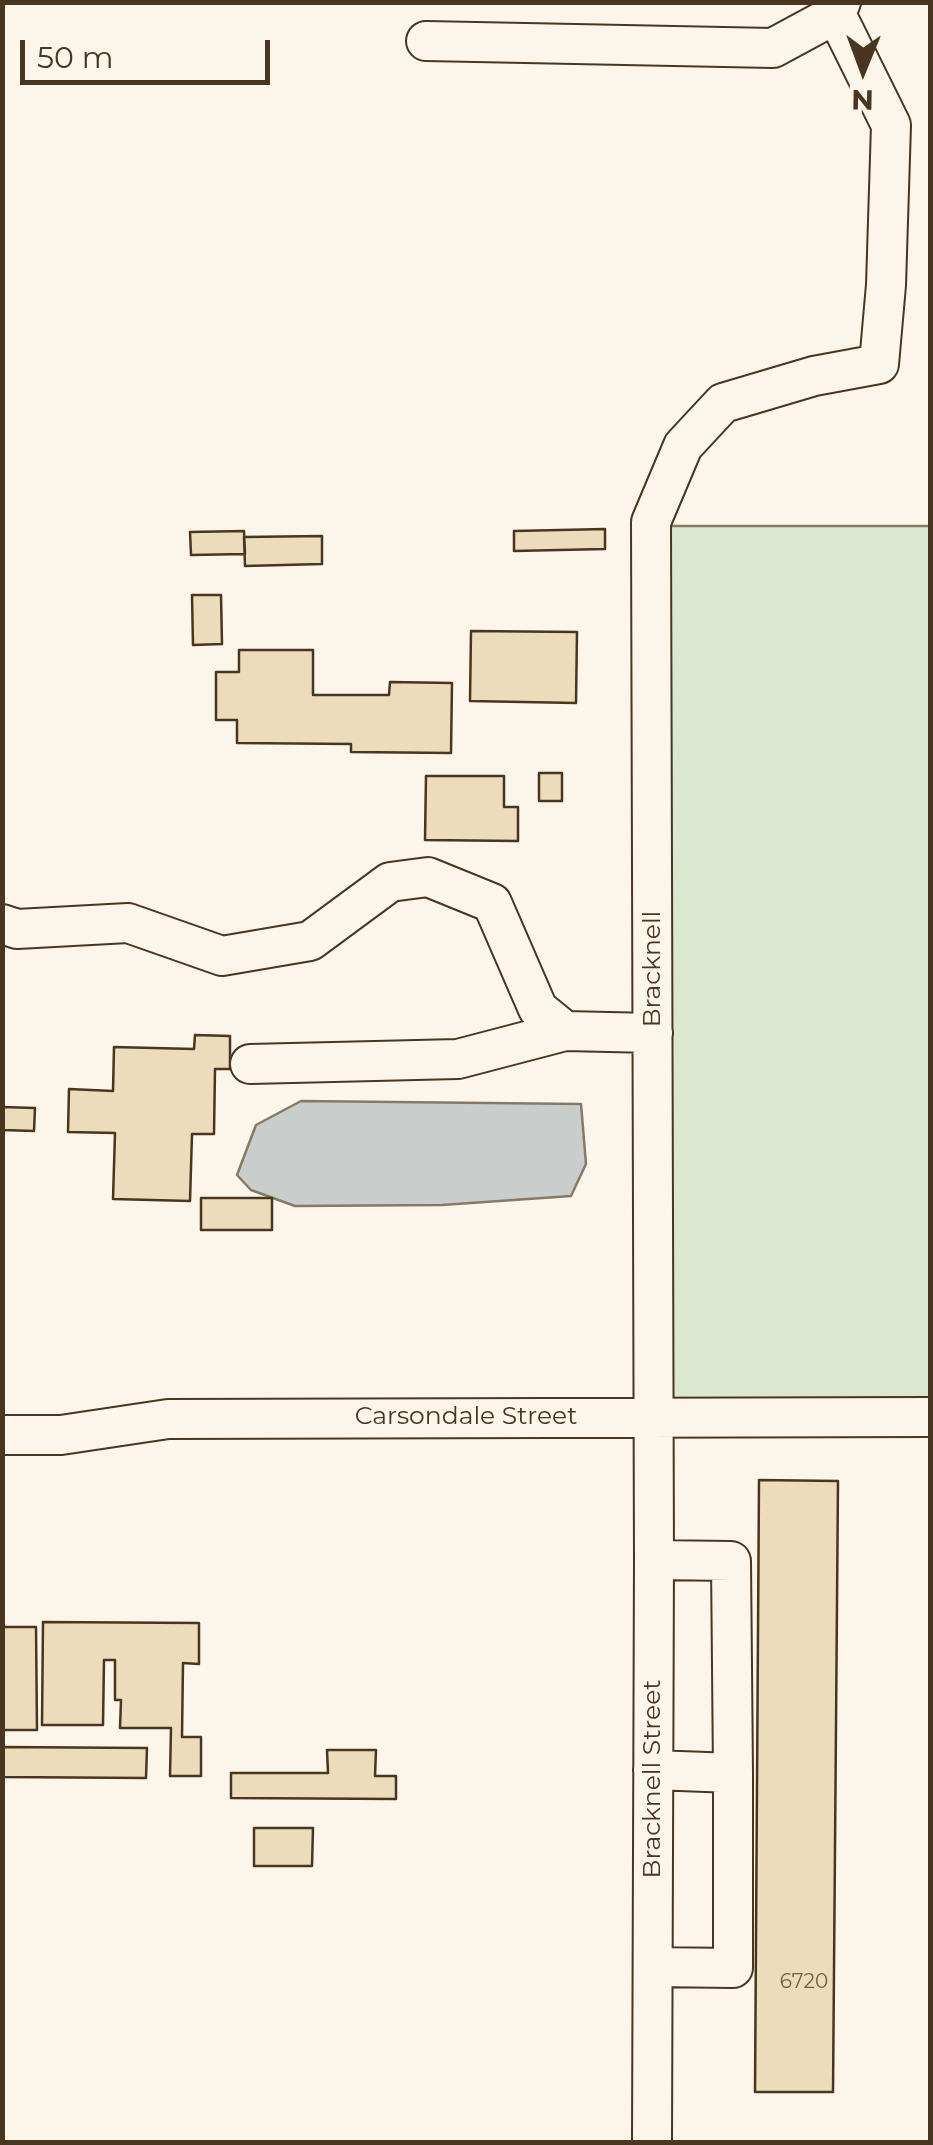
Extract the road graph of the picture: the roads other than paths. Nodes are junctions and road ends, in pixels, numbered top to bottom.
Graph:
1 (839, 8) edge
2 (426, 41) dead end
3 (2, 924) edge
4 (565, 1031) junction
5 (653, 1033) junction
6 (250, 1064) dead end
7 (654, 1416) junction
8 (930, 1417) edge
9 (2, 1435) edge
10 (654, 1560) junction
11 (653, 1770) junction
12 (734, 1773) junction
13 (653, 1967) junction
14 (652, 2142) edge

1 - 2 street
1 - 5 street, Bracknell
3 - 4 street
4 - 5 street
4 - 6 street
5 - 7 street, Bracknell
7 - 8 street, Carsondale Street
7 - 9 street, Carsondale Street
7 - 10 street, Bracknell Street
10 - 11 street, Bracknell Street
10 - 12 street
11 - 12 street
11 - 13 street, Bracknell Street
12 - 13 street
13 - 14 street, Bracknell Street

